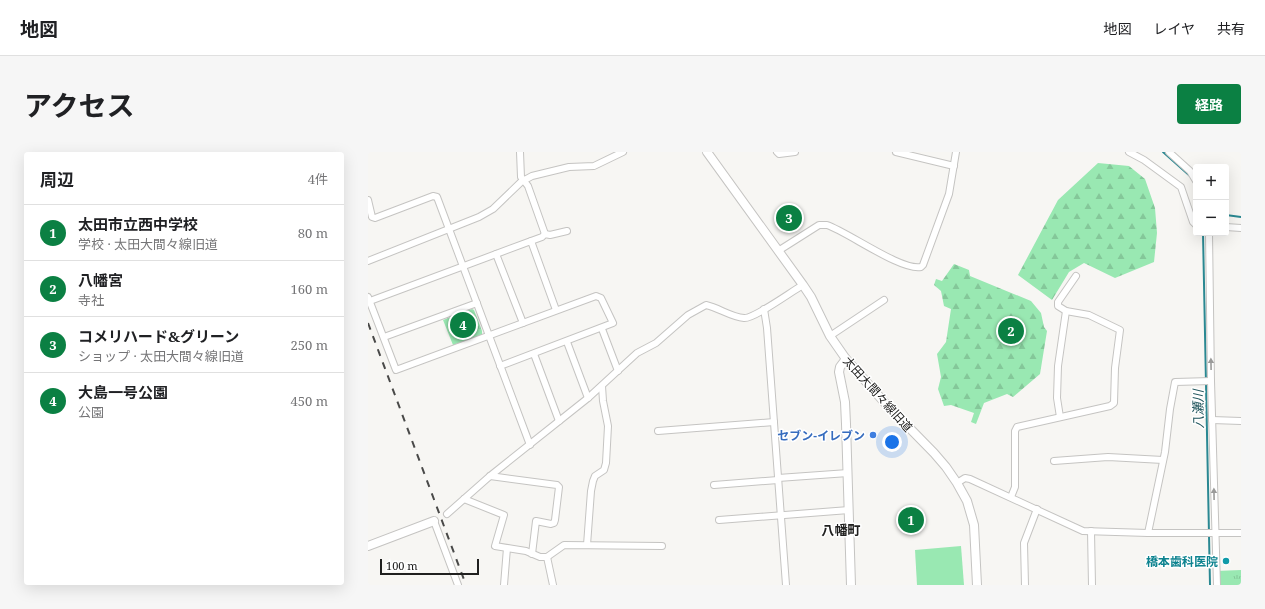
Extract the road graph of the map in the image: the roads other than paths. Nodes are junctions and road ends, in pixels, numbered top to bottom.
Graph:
1 (520, 152) edge
2 (623, 152) edge
3 (707, 152) edge
4 (777, 152) edge
5 (795, 152) edge
6 (896, 152) edge
7 (956, 152) edge
8 (1129, 152) edge
9 (1169, 152) edge
10 (954, 166) junction
11 (1193, 176) edge
12 (524, 181) junction
13 (368, 200) edge
14 (1193, 220) edge
15 (1229, 227) edge
16 (1241, 228) edge
17 (450, 229) junction
18 (567, 231) dead end
19 (545, 234) junction
20 (1209, 236) edge
21 (531, 242) junction
22 (778, 251) junction
23 (496, 254) junction
24 (368, 261) edge
25 (463, 266) junction
26 (1076, 276) dead end
27 (803, 285) junction
28 (369, 299) edge
29 (884, 300) dead end
30 (477, 303) junction
31 (764, 309) junction
32 (556, 310) junction
33 (1066, 311) junction
34 (523, 323) junction
35 (602, 329) junction
36 (489, 336) junction
37 (830, 336) junction
38 (384, 338) junction
39 (567, 342) junction
40 (534, 354) junction
41 (846, 359) junction
42 (500, 366) junction
43 (618, 371) junction
44 (1207, 381) junction
45 (602, 386) junction
46 (588, 398) junction
47 (1060, 417) junction
48 (1212, 420) junction
49 (559, 421) junction
50 (1241, 421) edge
51 (774, 422) junction
52 (658, 431) dead end
53 (530, 445) junction
54 (1163, 460) junction
55 (1054, 461) dead end
56 (848, 473) junction
57 (490, 476) junction
58 (778, 479) junction
59 (956, 483) junction
60 (714, 485) dead end
61 (1011, 498) junction
62 (464, 499) junction
63 (1037, 509) junction
64 (849, 510) junction
65 (447, 514) dead end
66 (781, 516) junction
67 (719, 520) dead end
68 (434, 521) joint
69 (1091, 531) junction
70 (1148, 533) junction
71 (1215, 533) junction
72 (1241, 533) edge
73 (587, 545) junction
74 (368, 546) edge
75 (662, 546) dead end
76 (508, 548) junction
77 (532, 554) junction
78 (547, 558) junction
79 (458, 585) edge
80 (504, 585) edge
81 (553, 585) edge
82 (786, 585) edge
83 (851, 585) edge
84 (977, 585) edge
85 (1025, 585) edge
86 (1092, 585) edge
87 (1217, 585) edge

1 - 12 street
2 - 12 street
3 - 22 street, 太田大間々線旧道
4 - 5 street
6 - 10 street
7 - 10 street
8 - 14 street
9 - 11 street
10 - 22 street
12 - 17 street
12 - 19 street
13 - 17 street
15 - 16 street
17 - 24 street
17 - 25 street
18 - 19 street
19 - 21 street
44 -> 20 street
21 - 23 street
21 - 32 street
22 - 27 street, 太田大間々線旧道
23 - 25 street
23 - 34 street
25 - 28 street
25 - 30 street
26 - 33 street
27 - 31 street
27 - 37 street, 太田大間々線旧道
28 - 38 street
29 - 37 street
30 - 36 street
30 - 38 street
31 - 43 street
31 - 51 street
32 - 34 street
32 - 35 street
33 - 47 street
33 - 47 street
34 - 36 street
35 - 39 street
35 - 43 street
36 - 38 street
36 - 42 street
37 - 41 street, 太田大間々線旧道
39 - 40 street
39 - 46 street
40 - 42 street
40 - 49 street
41 - 56 street
41 - 59 street, 太田大間々線旧道
42 - 53 street
43 - 45 street
44 - 48 street
44 - 54 street
45 - 46 street
45 - 73 street
46 - 49 street
47 - 61 street
48 - 50 street
71 -> 48 street
49 - 53 street
51 - 52 street
51 - 58 street
53 - 57 street
54 - 55 street
54 - 70 street
56 - 58 street
56 - 64 street
57 - 62 street
57 - 77 street
58 - 60 street
58 - 66 street
59 - 61 street
59 - 84 street, 太田大間々線旧道
61 - 63 street
62 - 65 street
62 - 76 street
63 - 69 street
63 - 85 street
64 - 66 street
64 - 83 street
66 - 67 street
66 - 82 street
68 - 74 street
68 - 79 street
69 - 70 street
69 - 86 street
70 - 71 street
71 - 72 street
71 - 87 street
73 - 75 street
73 - 78 street
76 - 77 street
76 - 80 street
77 - 78 street
78 - 81 street

